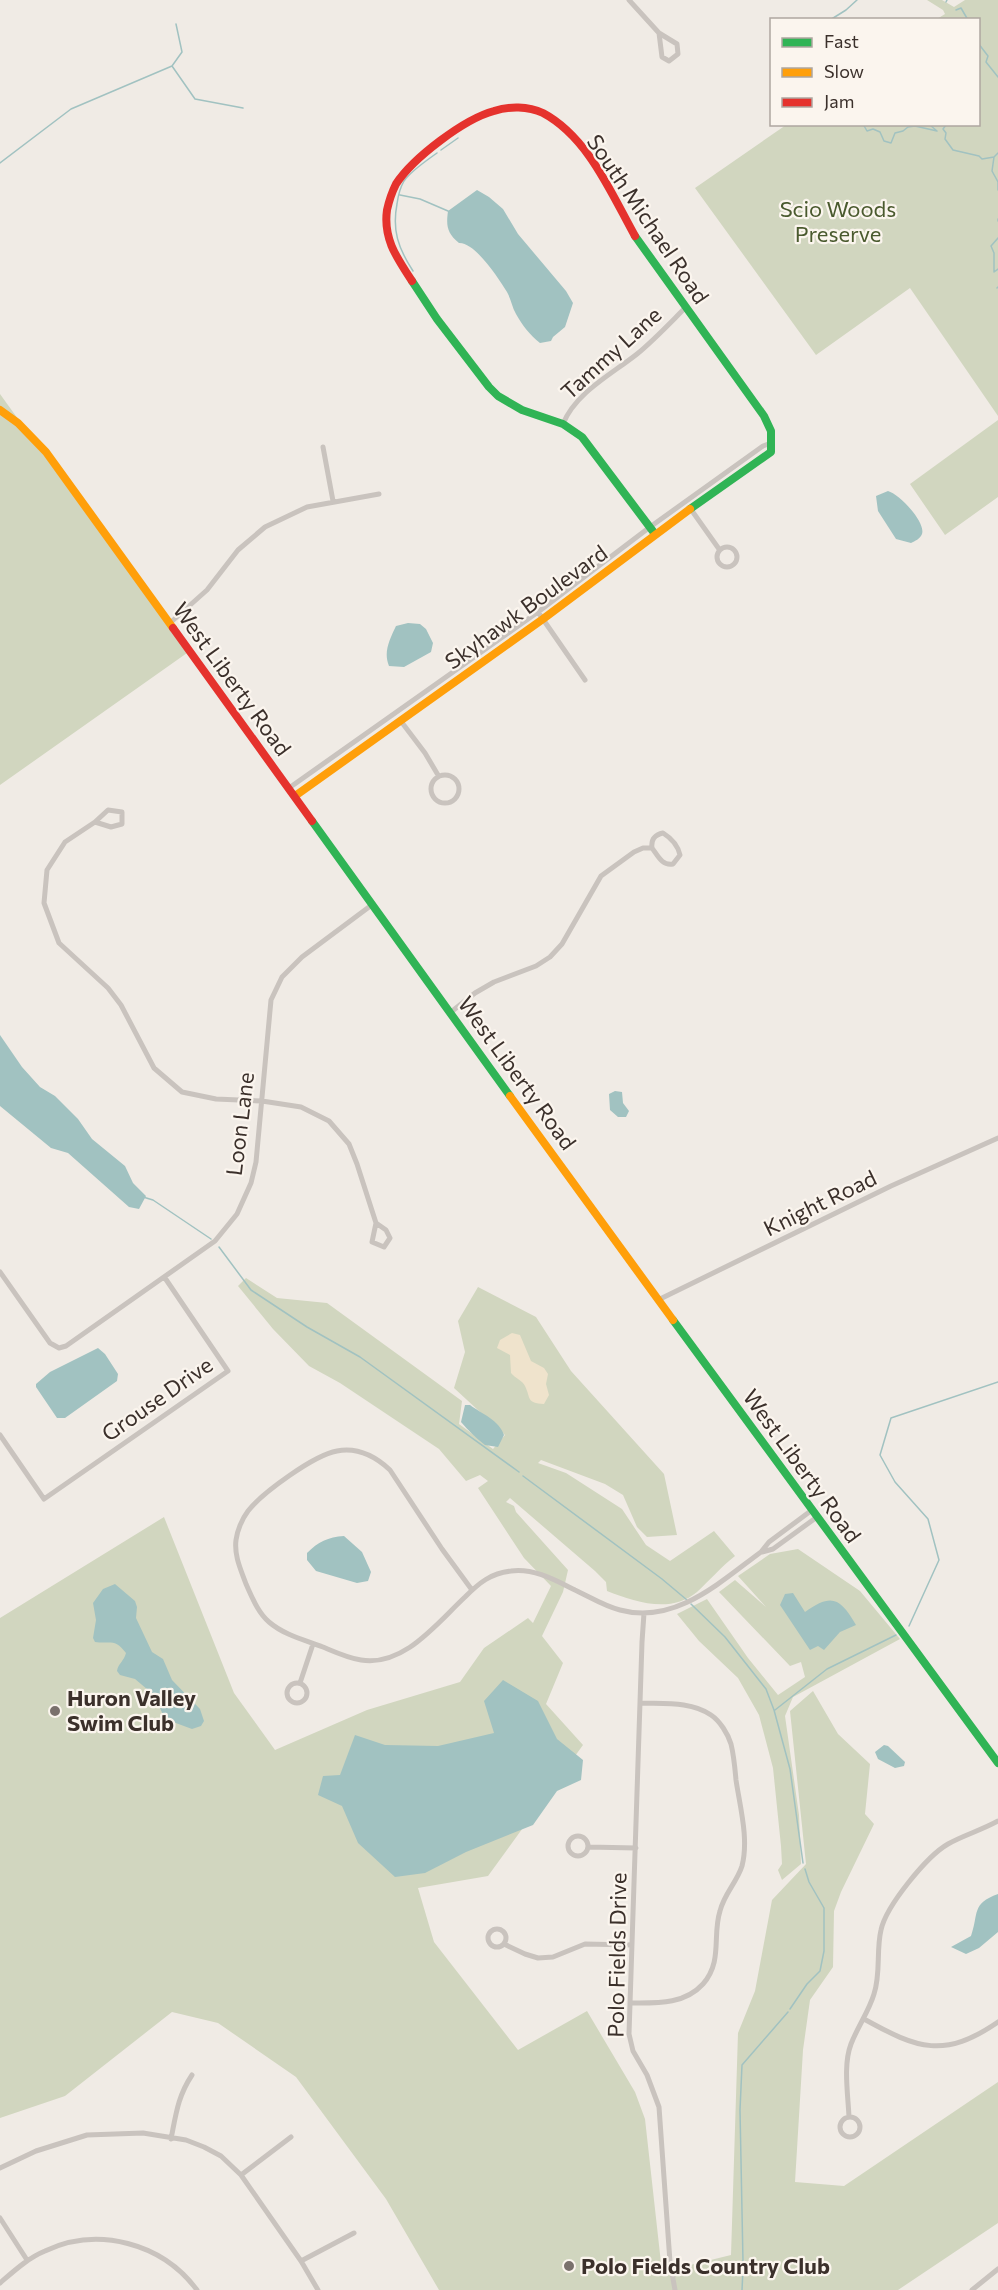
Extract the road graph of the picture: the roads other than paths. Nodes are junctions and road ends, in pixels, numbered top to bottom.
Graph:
1 (629, 0) edge
2 (659, 33) junction
3 (685, 308) junction
4 (0, 411) edge
5 (563, 424) junction
6 (771, 443) junction
7 (323, 447) dead end
8 (379, 494) dead end
9 (333, 501) junction
10 (685, 502) junction
11 (691, 510) junction
12 (652, 531) junction
13 (719, 549) dead end
14 (540, 616) junction
15 (170, 623) junction
16 (585, 680) dead end
17 (398, 717) junction
18 (438, 775) junction
19 (289, 788) junction
20 (295, 796) junction
21 (95, 822) junction
22 (652, 848) junction
23 (373, 904) junction
24 (451, 1012) junction
25 (261, 1101) junction
26 (998, 1138) edge
27 (376, 1223) junction
28 (0, 1272) edge
29 (165, 1278) junction
30 (658, 1300) junction
31 (0, 1435) edge
32 (814, 1514) junction
33 (472, 1590) junction
34 (644, 1613) junction
35 (313, 1644) junction
36 (300, 1683) dead end
37 (640, 1703) junction
38 (998, 1763) edge
39 (998, 1821) edge
40 (588, 1847) dead end
41 (636, 1848) junction
42 (504, 1944) dead end
43 (632, 1945) junction
44 (630, 2003) junction
45 (864, 2019) junction
46 (998, 2022) edge
47 (192, 2074) dead end
48 (849, 2117) dead end
49 (291, 2137) dead end
50 (171, 2139) junction
51 (0, 2168) edge
52 (241, 2175) junction
53 (0, 2218) edge
54 (354, 2233) dead end
55 (27, 2260) junction
56 (301, 2261) junction
57 (998, 2269) edge
58 (0, 2283) edge
59 (197, 2290) edge
60 (318, 2290) edge
61 (675, 2290) edge
62 (972, 2290) edge

1 - 2 street
2 - 2 street
3 - 5 street, Tammy Lane
3 - 5 main road, South Michael Road
3 - 6 main road, South Michael Road
4 - 15 main road, West Liberty Road
5 - 12 main road, South Michael Road
6 - 10 street, Skyhawk Boulevard
6 - 11 main road, Skyhawk Boulevard
7 - 9 street
8 - 9 street
9 - 15 street
10 - 11 street
10 - 12 street, Skyhawk Boulevard
11 - 12 main road, Skyhawk Boulevard
11 - 13 street
12 - 14 main road, Skyhawk Boulevard
14 - 16 street
14 - 17 main road, Skyhawk Boulevard
15 - 19 main road, West Liberty Road
17 - 18 street
17 - 19 street, Skyhawk Boulevard
17 - 20 main road, Skyhawk Boulevard
18 - 18 street
19 - 20 main road, West Liberty Road
20 - 23 main road, West Liberty Road
21 - 21 street
21 - 25 street
22 - 22 street
22 - 24 street
23 - 24 main road, West Liberty Road
23 - 25 street, Loon Lane
24 - 30 main road, West Liberty Road
25 - 27 street
25 - 29 street, Loon Lane
26 - 30 street, Knight Road
27 - 27 street
28 - 29 street, Loon Lane
29 - 31 street, Grouse Drive
30 - 32 main road, West Liberty Road
32 - 34 street
32 - 38 main road, West Liberty Road
33 - 34 street
33 - 35 street
33 - 35 street
34 - 37 street, Polo Fields Drive
35 - 36 street
37 - 41 street, Polo Fields Drive
37 - 44 street
39 - 45 street
40 - 41 street
41 - 43 street, Polo Fields Drive
42 - 43 street
43 - 44 street, Polo Fields Drive
44 - 61 street, Polo Fields Drive
45 - 46 street
45 - 48 street
47 - 50 street
49 - 52 street
50 - 51 street
50 - 52 street
52 - 56 street
53 - 55 street
54 - 56 street
55 - 58 street
55 - 59 street
56 - 60 street
57 - 62 street

